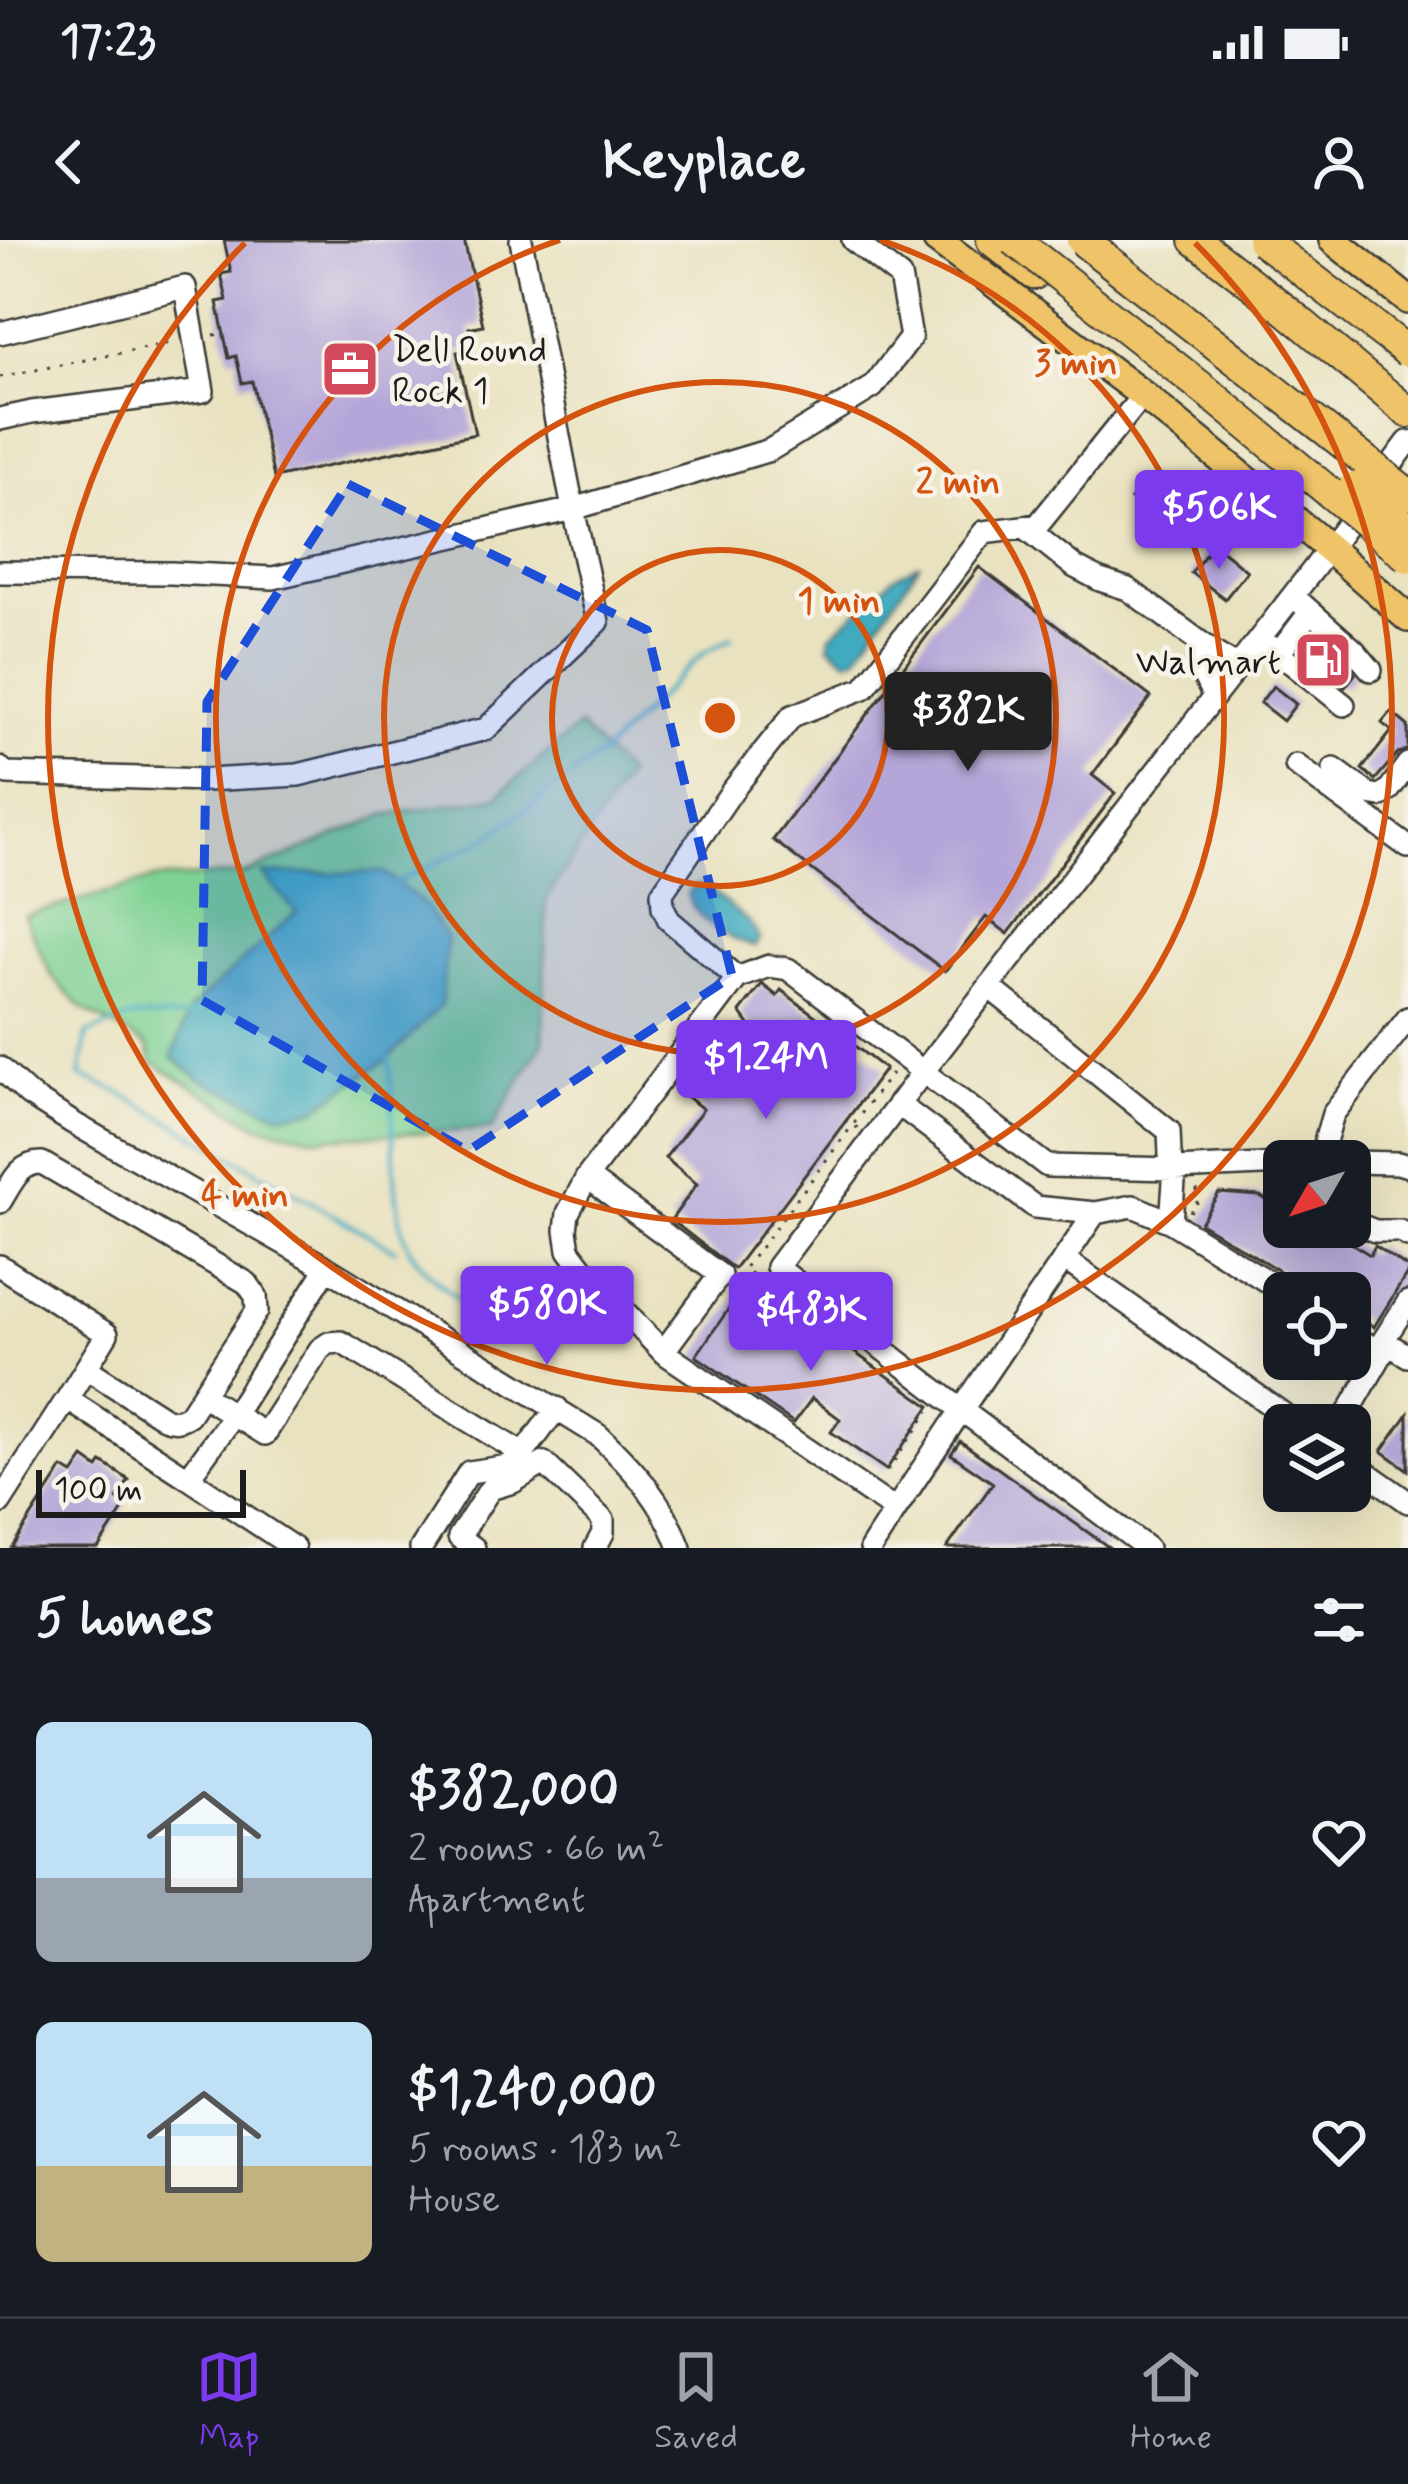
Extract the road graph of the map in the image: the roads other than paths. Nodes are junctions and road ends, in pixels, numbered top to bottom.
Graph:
1 (521, 240) edge
2 (853, 240) edge
3 (937, 240) edge
4 (992, 240) edge
5 (1014, 240) edge
6 (1082, 240) edge
7 (1195, 240) edge
8 (1265, 240) edge
9 (1333, 240) edge
10 (1408, 300) edge
11 (0, 333) edge
12 (1408, 353) edge
13 (1143, 395) junction
14 (1408, 412) edge
15 (0, 418) edge
16 (1408, 442) edge
17 (1408, 494) edge
18 (573, 509) junction
19 (1025, 527) junction
20 (1408, 527) edge
21 (1329, 548) junction
22 (1408, 556) edge
23 (0, 572) edge
24 (1292, 596) junction
25 (1408, 618) edge
26 (1260, 638) junction
27 (1319, 655) junction
28 (1196, 662) dead end
29 (1238, 667) junction
30 (1371, 670) dead end
31 (1214, 697) junction
32 (1344, 705) dead end
33 (1408, 764) edge
34 (1296, 765) dead end
35 (0, 768) edge
36 (1334, 769) dead end
37 (1408, 847) edge
38 (737, 978) junction
39 (989, 986) junction
40 (1408, 1018) edge
41 (922, 1072) junction
42 (3, 1078) edge
43 (898, 1104) junction
44 (1326, 1140) edge
45 (1371, 1162) edge
46 (1263, 1165) edge
47 (1408, 1166) edge
48 (1175, 1168) junction
49 (587, 1177) junction
50 (0, 1202) edge
51 (1095, 1213) junction
52 (1180, 1217) junction
53 (1371, 1230) edge
54 (1408, 1236) edge
55 (1064, 1259) junction
56 (0, 1266) edge
57 (327, 1268) junction
58 (1263, 1277) edge
59 (1408, 1302) edge
60 (1371, 1342) edge
61 (1383, 1347) junction
62 (663, 1352) junction
63 (1408, 1356) edge
64 (86, 1368) junction
65 (202, 1395) junction
66 (67, 1399) junction
67 (1269, 1404) edge
68 (1352, 1404) edge
69 (556, 1408) junction
70 (960, 1409) junction
71 (234, 1415) junction
72 (524, 1454) junction
73 (1371, 1476) edge
74 (188, 1478) junction
75 (1408, 1502) edge
76 (0, 1503) edge
77 (895, 1510) junction
78 (673, 1545) edge
79 (294, 1548) edge
80 (421, 1548) edge
81 (474, 1548) edge
82 (595, 1548) edge
83 (871, 1548) edge
84 (1147, 1548) edge

1 - 18 street
2 - 18 street
3 - 13 main road
4 - 20 highway, bridge
5 - 22 highway, bridge
6 - 17 highway, bridge
7 - 14 highway
8 - 12 highway, bridge
9 - 10 main road
11 - 15 street
13 - 19 street
13 - 21 main road
16 - 21 street
18 - 23 street
18 - 35 street
19 - 29 street
19 - 38 street
21 - 24 street
21 - 25 main road
24 - 26 street
24 - 27 street
26 - 27 street
26 - 29 street
27 - 30 street
27 - 32 street
28 - 31 street
29 - 31 street
31 - 39 street
33 - 36 street
34 - 37 street
38 - 41 street
38 - 49 street
39 - 41 street
39 - 48 street
40 - 44 street
41 - 43 street
41 - 48 street
42 - 57 street
43 - 51 street
43 - 70 street
45 - 47 street
46 - 48 street
48 - 52 street
49 - 62 street
49 - 62 street
50 - 65 street
51 - 52 street
51 - 55 street
52 - 58 street
53 - 54 street
55 - 67 street
55 - 70 street
56 - 64 street
57 - 69 street
57 - 71 street
59 - 61 street
60 - 61 street
61 - 63 street
61 - 68 street
62 - 77 street
64 - 65 street
64 - 66 street
65 - 71 street
66 - 74 street
66 - 76 street
69 - 72 street
69 - 78 street
70 - 77 street
70 - 84 street
71 - 72 street
71 - 74 street
72 - 80 street
73 - 75 street
74 - 79 street
77 - 83 street
81 - 82 street

